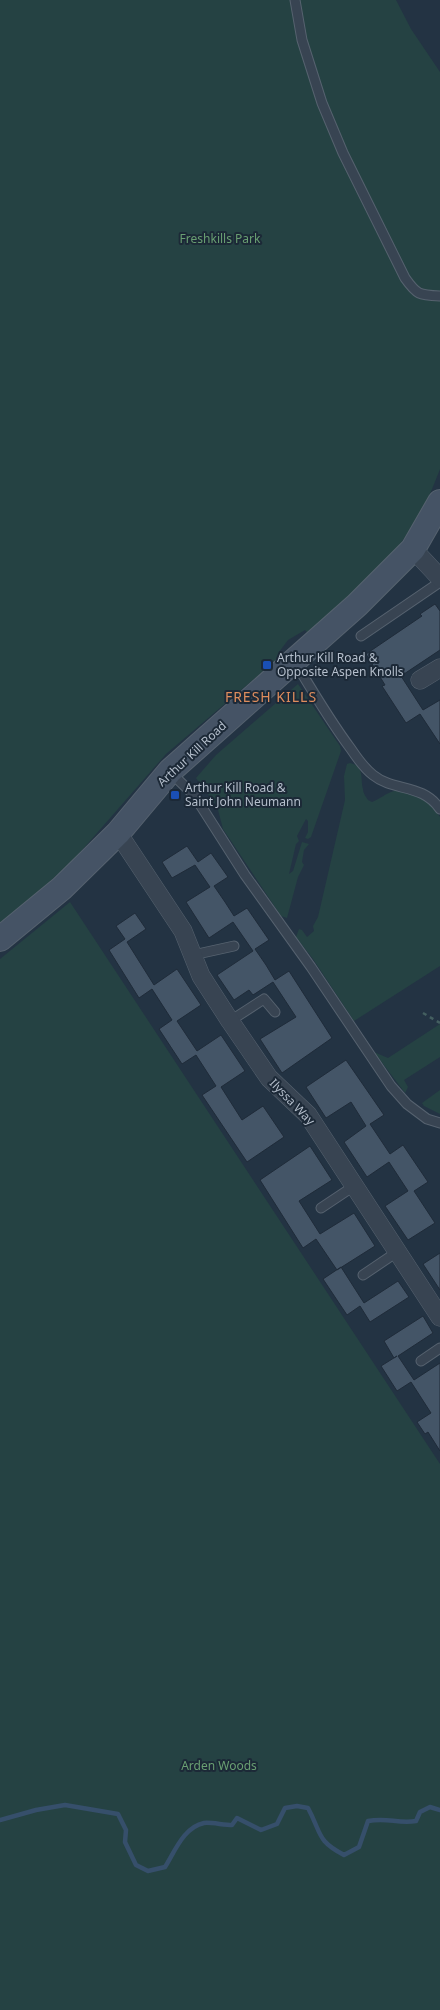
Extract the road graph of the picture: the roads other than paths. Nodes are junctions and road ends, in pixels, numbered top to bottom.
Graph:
1 (295, 0) edge
2 (440, 296) edge
3 (440, 502) edge
4 (413, 549) junction
5 (440, 578) edge
6 (440, 582) edge
7 (361, 636) dead end
8 (294, 660) junction
9 (440, 668) edge
10 (420, 680) dead end
11 (170, 772) junction
12 (440, 809) edge
13 (118, 832) junction
14 (0, 939) edge
15 (234, 946) dead end
16 (193, 955) junction
17 (275, 1012) dead end
18 (230, 1021) junction
19 (440, 1123) edge
20 (354, 1186) junction
21 (320, 1208) dead end
22 (398, 1252) junction
23 (363, 1275) dead end
24 (440, 1317) edge
25 (440, 1348) edge
26 (421, 1361) dead end

1 - 2 lane
3 - 4 street, Arthur Kill Road
4 - 5 street
4 - 8 street, Arthur Kill Road
6 - 7 lane
8 - 11 street, Arthur Kill Road
8 - 12 lane
9 - 10 street
11 - 13 street, Arthur Kill Road
11 - 19 lane
13 - 14 street, Arthur Kill Road
13 - 16 street, Ilyssa Way
15 - 16 lane
16 - 18 street, Ilyssa Way
17 - 18 lane
18 - 20 street, Ilyssa Way
20 - 21 lane
20 - 22 street, Ilyssa Way
22 - 23 lane
22 - 24 street, Ilyssa Way
25 - 26 lane

